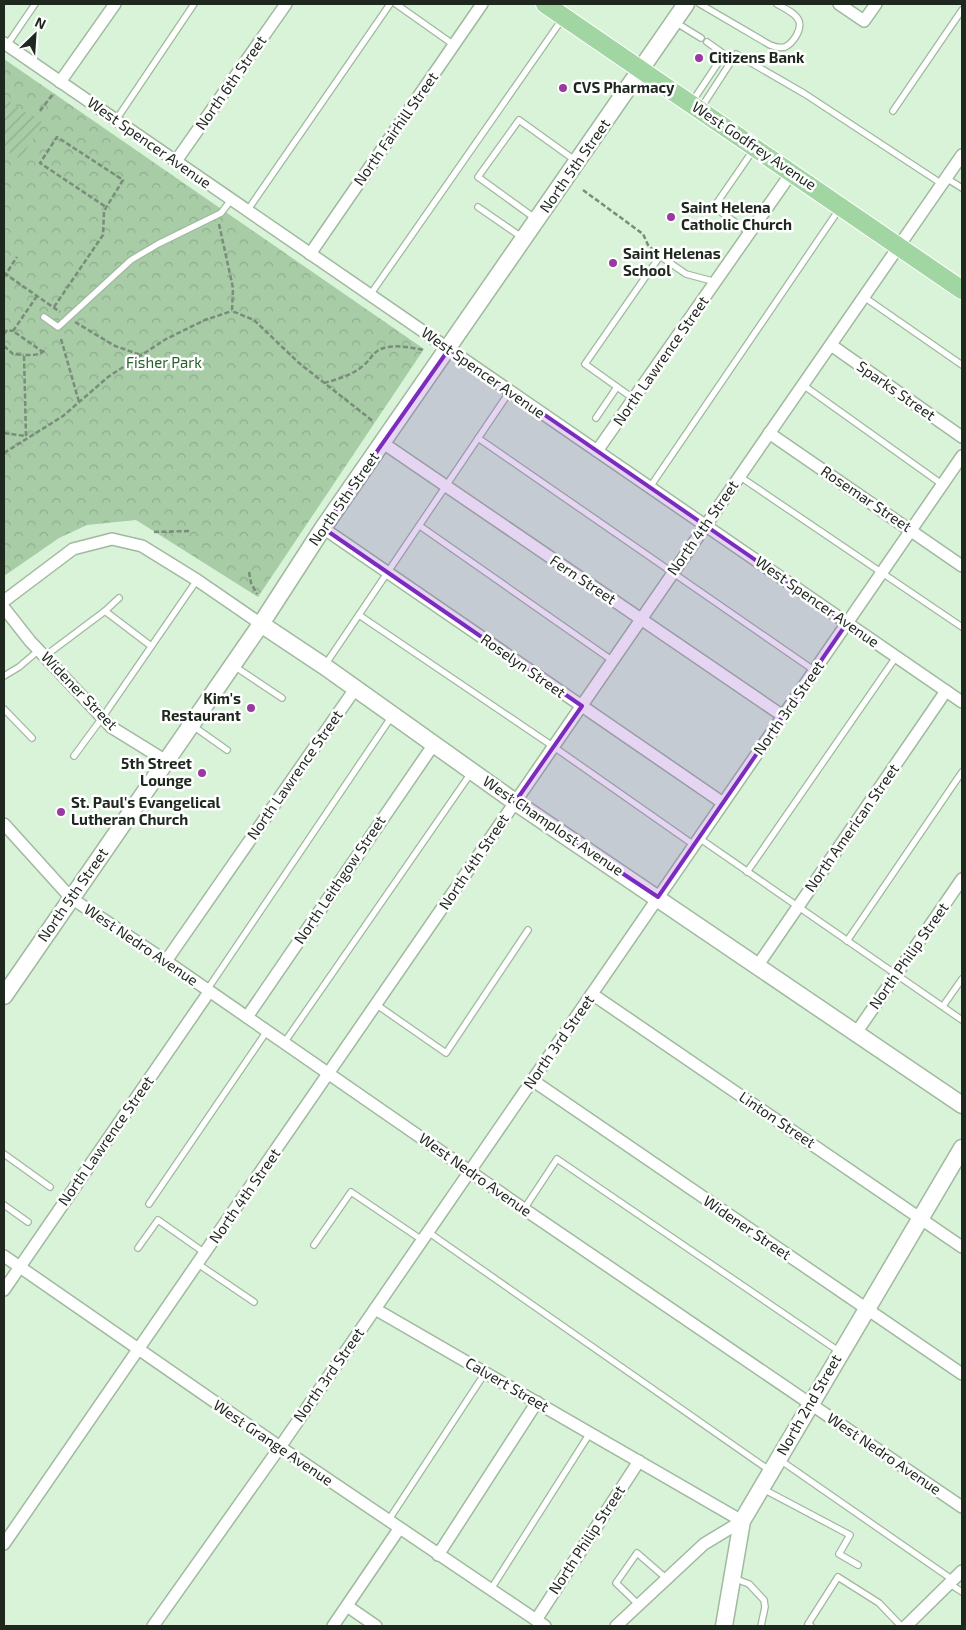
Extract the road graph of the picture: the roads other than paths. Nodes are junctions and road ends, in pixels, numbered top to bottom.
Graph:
1 (35, 4) edge
2 (115, 4) edge
3 (194, 4) edge
4 (286, 4) edge
5 (390, 4) edge
6 (396, 4) edge
7 (482, 4) edge
8 (545, 4) edge
9 (686, 4) edge
10 (700, 4) edge
11 (777, 4) edge
12 (839, 4) edge
13 (874, 7) edge
14 (962, 10) edge
15 (564, 16) junction
16 (674, 21) junction
17 (701, 38) dead end
18 (707, 42) dead end
19 (5, 44) edge
20 (454, 44) junction
21 (642, 69) junction
22 (60, 82) junction
23 (695, 107) junction
24 (893, 111) dead end
25 (116, 120) junction
26 (755, 147) junction
27 (962, 155) edge
28 (176, 161) junction
29 (577, 162) junction
30 (792, 172) junction
31 (944, 181) junction
32 (962, 188) edge
33 (231, 200) junction
34 (841, 206) junction
35 (478, 208) dead end
36 (247, 211) junction
37 (538, 220) junction
38 (750, 233) junction
39 (525, 239) junction
40 (899, 246) junction
41 (310, 254) junction
42 (716, 282) junction
43 (962, 290) edge
44 (370, 295) junction
45 (864, 297) junction
46 (44, 317) dead end
47 (830, 345) junction
48 (449, 349) junction
49 (962, 365) edge
50 (802, 385) junction
51 (617, 387) junction
52 (510, 391) junction
53 (634, 399) junction
54 (596, 418) dead end
55 (769, 433) junction
56 (962, 437) edge
57 (478, 438) junction
58 (383, 443) junction
59 (597, 451) junction
60 (962, 456) edge
61 (739, 476) junction
62 (943, 485) junction
63 (446, 486) junction
64 (650, 487) junction
65 (704, 525) junction
66 (420, 526) junction
67 (323, 528) junction
68 (911, 530) junction
69 (962, 566) edge
70 (388, 573) junction
71 (672, 573) junction
72 (882, 573) junction
73 (197, 580) junction
74 (119, 598) dead end
75 (4, 601) edge
76 (4, 608) edge
77 (105, 611) junction
78 (359, 615) junction
79 (641, 619) junction
80 (847, 623) junction
81 (261, 624) junction
82 (962, 627) edge
83 (152, 646) junction
84 (42, 653) junction
85 (896, 657) junction
86 (613, 661) junction
87 (232, 665) junction
88 (324, 666) junction
89 (815, 670) junction
90 (4, 676) edge
91 (355, 689) junction
92 (946, 691) junction
93 (282, 698) dead end
94 (962, 702) edge
95 (582, 706) junction
96 (4, 708) edge
97 (393, 715) junction
98 (783, 716) junction
99 (102, 718) junction
100 (191, 724) junction
101 (32, 738) dead end
102 (434, 744) junction
103 (554, 747) junction
104 (227, 750) dead end
105 (74, 756) dead end
106 (166, 761) junction
107 (473, 771) junction
108 (962, 772) edge
109 (515, 802) junction
110 (723, 803) junction
111 (4, 826) edge
112 (697, 842) junction
113 (747, 872) junction
114 (962, 879) edge
115 (658, 897) junction
116 (71, 898) junction
117 (797, 907) junction
118 (528, 930) dead end
119 (847, 941) junction
120 (166, 961) junction
121 (758, 965) junction
122 (896, 974) junction
123 (962, 979) edge
124 (208, 991) junction
125 (592, 994) junction
126 (4, 996) edge
127 (377, 1005) junction
128 (943, 1006) junction
129 (247, 1017) junction
130 (962, 1020) edge
131 (267, 1031) junction
132 (856, 1033) junction
133 (284, 1043) junction
134 (329, 1074) junction
135 (532, 1080) junction
136 (962, 1105) edge
137 (962, 1148) edge
138 (4, 1154) edge
139 (469, 1172) junction
140 (50, 1187) dead end
141 (148, 1204) dead end
142 (4, 1205) edge
143 (524, 1209) junction
144 (921, 1219) junction
145 (28, 1222) dead end
146 (425, 1236) junction
147 (314, 1245) dead end
148 (962, 1247) edge
149 (138, 1248) dead end
150 (205, 1253) junction
151 (4, 1256) edge
152 (198, 1264) junction
153 (20, 1267) junction
154 (4, 1290) edge
155 (254, 1302) dead end
156 (374, 1309) junction
157 (866, 1309) junction
158 (138, 1350) junction
159 (840, 1352) junction
160 (485, 1373) junction
161 (962, 1374) edge
162 (537, 1402) junction
163 (810, 1404) junction
164 (590, 1433) junction
165 (280, 1447) junction
166 (639, 1461) junction
167 (774, 1465) junction
168 (761, 1488) junction
169 (962, 1507) edge
170 (388, 1521) junction
171 (742, 1521) junction
172 (400, 1528) junction
173 (4, 1544) edge
174 (438, 1555) junction
175 (858, 1565) dead end
176 (962, 1571) edge
177 (732, 1578) junction
178 (667, 1579) junction
179 (952, 1582) junction
180 (491, 1590) junction
181 (962, 1592) edge
182 (639, 1605) junction
183 (347, 1606) junction
184 (540, 1623) edge
185 (153, 1626) edge
186 (333, 1626) edge
187 (376, 1626) edge
188 (616, 1626) edge
189 (724, 1626) edge
190 (761, 1626) edge
191 (808, 1626) edge
192 (901, 1626) edge
193 (906, 1626) edge

1 - 19 lane
2 - 22 street
3 - 25 lane
4 - 28 street, North 6th Street
5 - 36 lane
6 - 20 lane
7 - 20 street, North Fairhill Street
8 - 15 main road, West Godfrey Avenue
9 - 16 street, North 5th Street
10 - 11 lane
12 - 13 street
14 - 24 lane
15 - 21 main road, West Godfrey Avenue
15 - 44 lane
16 - 17 lane
16 - 21 street, North 5th Street
18 - 23 lane
19 - 22 street, West Spencer Avenue
20 - 41 street, North Fairhill Street
21 - 23 main road, West Godfrey Avenue
21 - 29 street, North 5th Street
22 - 25 street, West Spencer Avenue
23 - 26 main road, West Godfrey Avenue
23 - 31 lane
25 - 28 street, West Spencer Avenue
26 - 30 main road, West Godfrey Avenue
26 - 38 lane
27 - 31 street, North 4th Street
28 - 33 street, West Spencer Avenue
29 - 37 street, North 5th Street
29 - 37 lane
30 - 34 main road, West Godfrey Avenue
30 - 38 street, North Lawrence Street
31 - 32 lane
31 - 40 street, North 4th Street
33 - 36 street, West Spencer Avenue
33 - 46 lane
34 - 40 main road, West Godfrey Avenue
34 - 64 lane
35 - 39 lane
36 - 41 street, West Spencer Avenue
37 - 39 street, North 5th Street
38 - 42 street, North Lawrence Street
39 - 48 street, North 5th Street
40 - 43 main road, West Godfrey Avenue
40 - 45 street, North 4th Street
41 - 44 street, West Spencer Avenue
42 - 51 lane
42 - 53 street, North Lawrence Street
44 - 48 street, West Spencer Avenue
45 - 47 street, North 4th Street
45 - 49 lane
47 - 50 street, North 4th Street
47 - 56 street, Sparks Street
48 - 52 street, West Spencer Avenue
48 - 58 street, North 5th Street
50 - 55 street, North 4th Street
50 - 62 lane
51 - 53 lane
51 - 54 lane
52 - 57 lane
52 - 59 street, West Spencer Avenue
53 - 59 street, North Lawrence Street
55 - 61 street, North 4th Street
55 - 68 street, Rosemar Street
57 - 63 lane
57 - 71 lane
58 - 63 street, Fern Street
58 - 67 street, North 5th Street
59 - 64 street, West Spencer Avenue
60 - 62 street, North 3rd Street
61 - 65 street, North 4th Street
61 - 72 lane
62 - 68 street, North 3rd Street
63 - 66 lane
63 - 79 street, Fern Street
64 - 65 street, West Spencer Avenue
65 - 71 street, North 4th Street
65 - 80 street, West Spencer Avenue
66 - 70 lane
66 - 86 lane
67 - 70 street, Roselyn Street
67 - 81 street, North 5th Street
68 - 69 street, Rosemar Street
68 - 72 street, North 3rd Street
70 - 78 lane
70 - 95 street, Roselyn Street
71 - 79 street, North 4th Street
71 - 89 lane
72 - 80 street, North 3rd Street
72 - 82 lane
73 - 75 street, West Champlost Avenue
73 - 81 street, West Champlost Avenue
73 - 83 lane
74 - 77 lane
76 - 84 street, Widener Street
77 - 83 lane
77 - 84 lane
78 - 88 lane
78 - 103 lane
79 - 86 street, North 4th Street
79 - 98 street, Fern Street
80 - 85 street, West Spencer Avenue
80 - 89 street, North 3rd Street
81 - 87 street, North 5th Street
81 - 88 street, West Champlost Avenue
83 - 99 lane
84 - 90 lane
84 - 99 street, Widener Street
85 - 92 street, West Spencer Avenue
85 - 113 lane
86 - 95 street, North 4th Street
87 - 93 lane
87 - 100 street, North 5th Street
88 - 91 street, West Champlost Avenue
89 - 98 street, North 3rd Street
91 - 97 street, West Champlost Avenue
91 - 120 street, North Lawrence Street
92 - 94 street, West Spencer Avenue
92 - 117 street, North American Street
95 - 103 street, North 4th Street
95 - 110 street, Roselyn Street
96 - 101 lane
97 - 102 street, West Champlost Avenue
97 - 124 lane
98 - 110 street, North 3rd Street
99 - 105 lane
99 - 106 street, Widener Street
100 - 104 lane
100 - 106 street, North 5th Street
102 - 107 street, West Champlost Avenue
102 - 129 street, North Leithgow Street
103 - 109 street, North 4th Street
103 - 112 lane
106 - 116 street, North 5th Street
107 - 109 street, West Champlost Avenue
107 - 133 lane
108 - 119 lane
109 - 115 street, West Champlost Avenue
109 - 127 street, North 4th Street
110 - 112 street, North 3rd Street
111 - 116 street, West Nedro Avenue
112 - 113 lane
112 - 115 street, North 3rd Street
113 - 117 lane
114 - 122 street, North Philip Street
115 - 121 street, West Champlost Avenue
115 - 125 street, North 3rd Street
116 - 120 street, West Nedro Avenue
116 - 126 street, North 5th Street
117 - 119 lane
117 - 121 street, North American Street
118 - 127 lane
119 - 122 lane
120 - 124 street, West Nedro Avenue
121 - 132 street, West Champlost Avenue
122 - 128 lane
122 - 132 street, North Philip Street
123 - 128 lane
124 - 129 street, West Nedro Avenue
124 - 153 street, North Lawrence Street
125 - 135 street, North 3rd Street
125 - 144 street, Linton Street
127 - 134 street, North 4th Street
128 - 130 lane
129 - 131 street, West Nedro Avenue
131 - 133 street, West Nedro Avenue
131 - 141 lane
132 - 136 street, West Champlost Avenue
133 - 134 street, West Nedro Avenue
134 - 139 street, West Nedro Avenue
134 - 150 street, North 4th Street
135 - 139 street, North 3rd Street
135 - 157 street, Widener Street
137 - 144 street, North 2nd Street
138 - 140 lane
139 - 143 street, West Nedro Avenue
139 - 146 street, North 3rd Street
142 - 145 lane
143 - 159 lane
143 - 163 street, West Nedro Avenue
144 - 148 street, Linton Street
144 - 157 street, North 2nd Street
146 - 147 lane
146 - 156 street, North 3rd Street
146 - 167 lane
149 - 150 lane
150 - 152 street, North 4th Street
151 - 153 street, West Grange Avenue
152 - 155 lane
152 - 158 street, North 4th Street
153 - 154 street, North Lawrence Street
153 - 158 street, West Grange Avenue
156 - 160 street, Calvert Street
156 - 165 street, North 3rd Street
157 - 159 street, North 2nd Street
157 - 161 street, Widener Street
158 - 165 street, West Grange Avenue
158 - 173 street, North 4th Street
159 - 163 street, North 2nd Street
160 - 162 street, Calvert Street
160 - 170 lane
162 - 164 street, Calvert Street
162 - 174 street
163 - 167 street, North 2nd Street
163 - 169 street, West Nedro Avenue
164 - 166 street, Calvert Street
164 - 180 lane
165 - 170 street, West Grange Avenue
165 - 185 street, North 3rd Street
166 - 171 street, Calvert Street
166 - 184 street, North Philip Street
167 - 168 street, North 2nd Street
167 - 179 lane
168 - 171 street, North 2nd Street
168 - 175 lane
170 - 172 street, West Grange Avenue
171 - 177 street
171 - 178 street, North 2nd Street
172 - 174 street, West Grange Avenue
172 - 183 street
174 - 180 street, West Grange Avenue
176 - 179 street
177 - 189 street
177 - 190 lane
178 - 182 street, North 2nd Street
178 - 182 lane
179 - 181 lane
179 - 193 street
180 - 184 street, West Grange Avenue
182 - 188 street, North 2nd Street
183 - 186 street
183 - 187 street
191 - 192 lane

